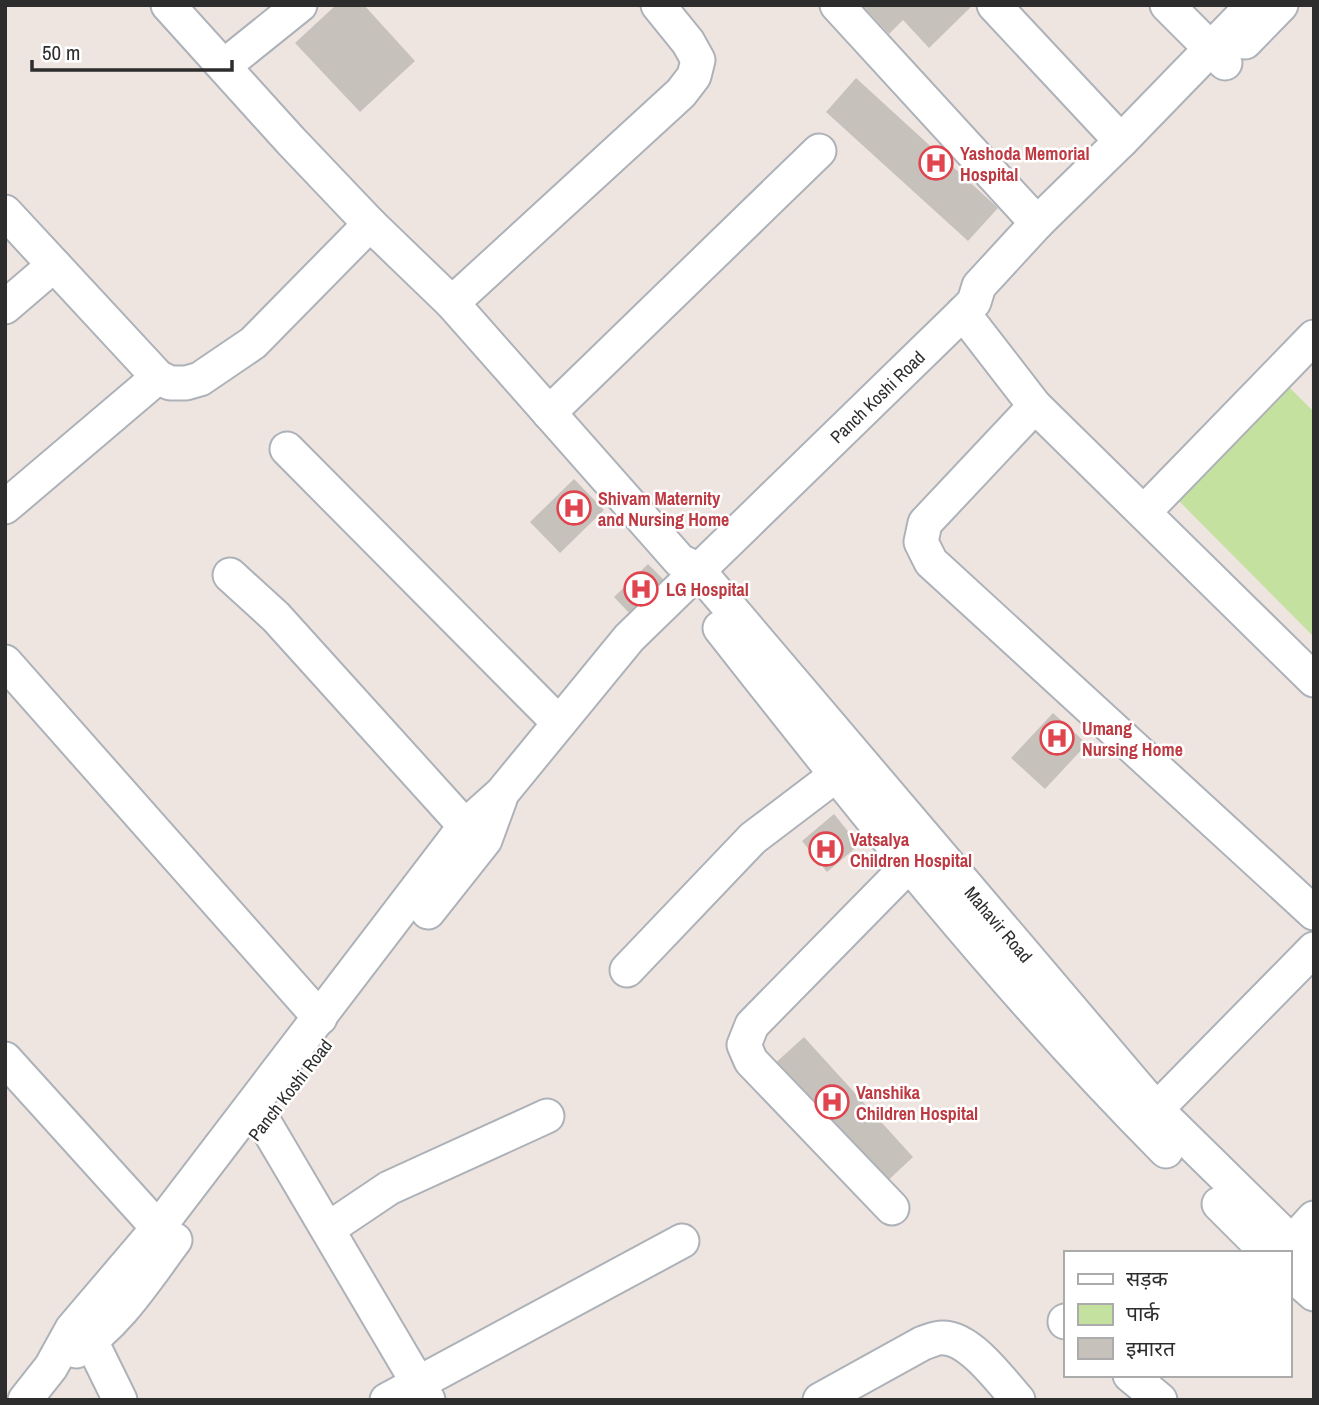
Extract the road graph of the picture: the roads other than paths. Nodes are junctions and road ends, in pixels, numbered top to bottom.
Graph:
1 (168, 5) edge
2 (300, 5) edge
3 (658, 5) edge
4 (837, 5) edge
5 (994, 5) edge
6 (1167, 5) edge
7 (1253, 5) edge
8 (1282, 5) edge
9 (1218, 56) junction
10 (225, 66) junction
11 (1121, 142) junction
12 (819, 151) dead end
13 (5, 212) edge
14 (1037, 223) junction
15 (370, 224) junction
16 (54, 265) junction
17 (452, 303) junction
18 (5, 307) edge
19 (969, 307) junction
20 (1308, 355) edge
21 (158, 377) junction
22 (1035, 406) junction
23 (549, 413) junction
24 (287, 449) dead end
25 (5, 507) edge
26 (1144, 512) junction
27 (687, 571) junction
28 (230, 575) dead end
29 (5, 662) edge
30 (1314, 680) edge
31 (559, 723) junction
32 (836, 775) junction
33 (502, 793) junction
34 (465, 826) junction
35 (936, 847) junction
36 (908, 866) junction
37 (1314, 913) edge
38 (1314, 949) edge
39 (626, 970) dead end
40 (320, 1018) junction
41 (5, 1059) edge
42 (547, 1116) dead end
43 (1148, 1117) junction
44 (264, 1122) junction
45 (892, 1208) dead end
46 (1314, 1218) edge
47 (158, 1228) junction
48 (328, 1229) junction
49 (682, 1241) dead end
50 (1283, 1251) edge
51 (1291, 1254) edge
52 (1291, 1260) edge
53 (1314, 1294) edge
54 (91, 1341) junction
55 (51, 1367) junction
56 (1132, 1377) edge
57 (423, 1392) edge
58 (25, 1400) edge
59 (120, 1400) edge
60 (387, 1400) edge
61 (820, 1400) edge
62 (1018, 1400) edge
63 (1160, 1400) edge

1 - 10 street
2 - 10 street
3 - 17 street
4 - 14 street
5 - 11 street
6 - 9 street
7 - 9 street, Panch Koshi Road
8 - 9 street
9 - 11 street, Panch Koshi Road
9 - 19 street
10 - 15 street
11 - 14 street, Panch Koshi Road
12 - 23 street
13 - 16 street
14 - 19 street, Panch Koshi Road
15 - 17 street
15 - 21 street
16 - 18 street
16 - 21 street
17 - 23 street
19 - 22 street
19 - 27 street, Panch Koshi Road
20 - 26 street
21 - 25 street
22 - 26 street
22 - 37 street
23 - 27 street
24 - 31 street
26 - 30 street
27 - 31 street, Panch Koshi Road
27 - 32 street
27 - 35 street, Mahavir Road
28 - 34 street
29 - 40 street
31 - 33 street, Panch Koshi Road
32 - 36 street
32 - 39 street
33 - 34 street, Panch Koshi Road
33 - 44 street, Panch Koshi Road
34 - 40 street, Panch Koshi Road
35 - 36 street
35 - 43 street, Mahavir Road
36 - 43 street
36 - 45 street
38 - 43 street
40 - 47 street, Panch Koshi Road
41 - 47 street
42 - 48 street
43 - 50 street, Mahavir Road
44 - 48 street
44 - 54 street, Panch Koshi Road
46 - 51 street
47 - 55 street, Panch Koshi Road
48 - 57 street
49 - 57 street
52 - 53 street, Mahavir Road
54 - 55 street, Panch Koshi Road
54 - 59 street
55 - 58 street, Panch Koshi Road
56 - 63 street
57 - 60 street
61 - 62 street

